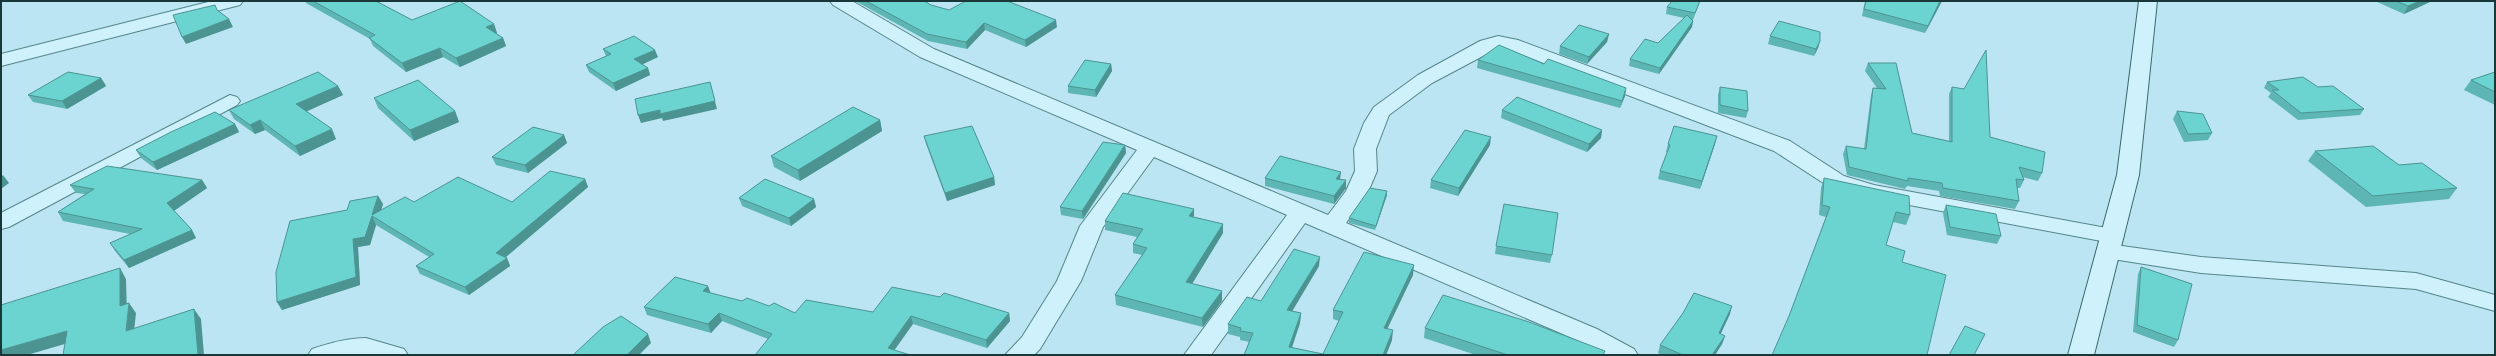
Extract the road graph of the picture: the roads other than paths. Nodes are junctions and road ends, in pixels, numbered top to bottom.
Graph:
1 (234, 1) edge
2 (839, 1) edge
3 (2148, 1) edge
4 (1, 60) edge
5 (230, 101) dead end
6 (1150, 148) junction
7 (1301, 212) junction
8 (1, 222) edge
9 (1333, 225) junction
10 (2110, 244) junction
11 (2495, 303) edge
12 (321, 355) edge
13 (395, 355) edge
14 (1018, 355) edge
15 (1197, 355) edge
16 (1625, 355) edge
17 (2081, 355) edge

1 - 4 street
2 - 6 street
3 - 10 street
5 - 8 street
6 - 7 street
6 - 14 street
7 - 9 street
7 - 15 street
9 - 10 street
9 - 16 street
10 - 11 street
10 - 17 street
12 - 13 street

